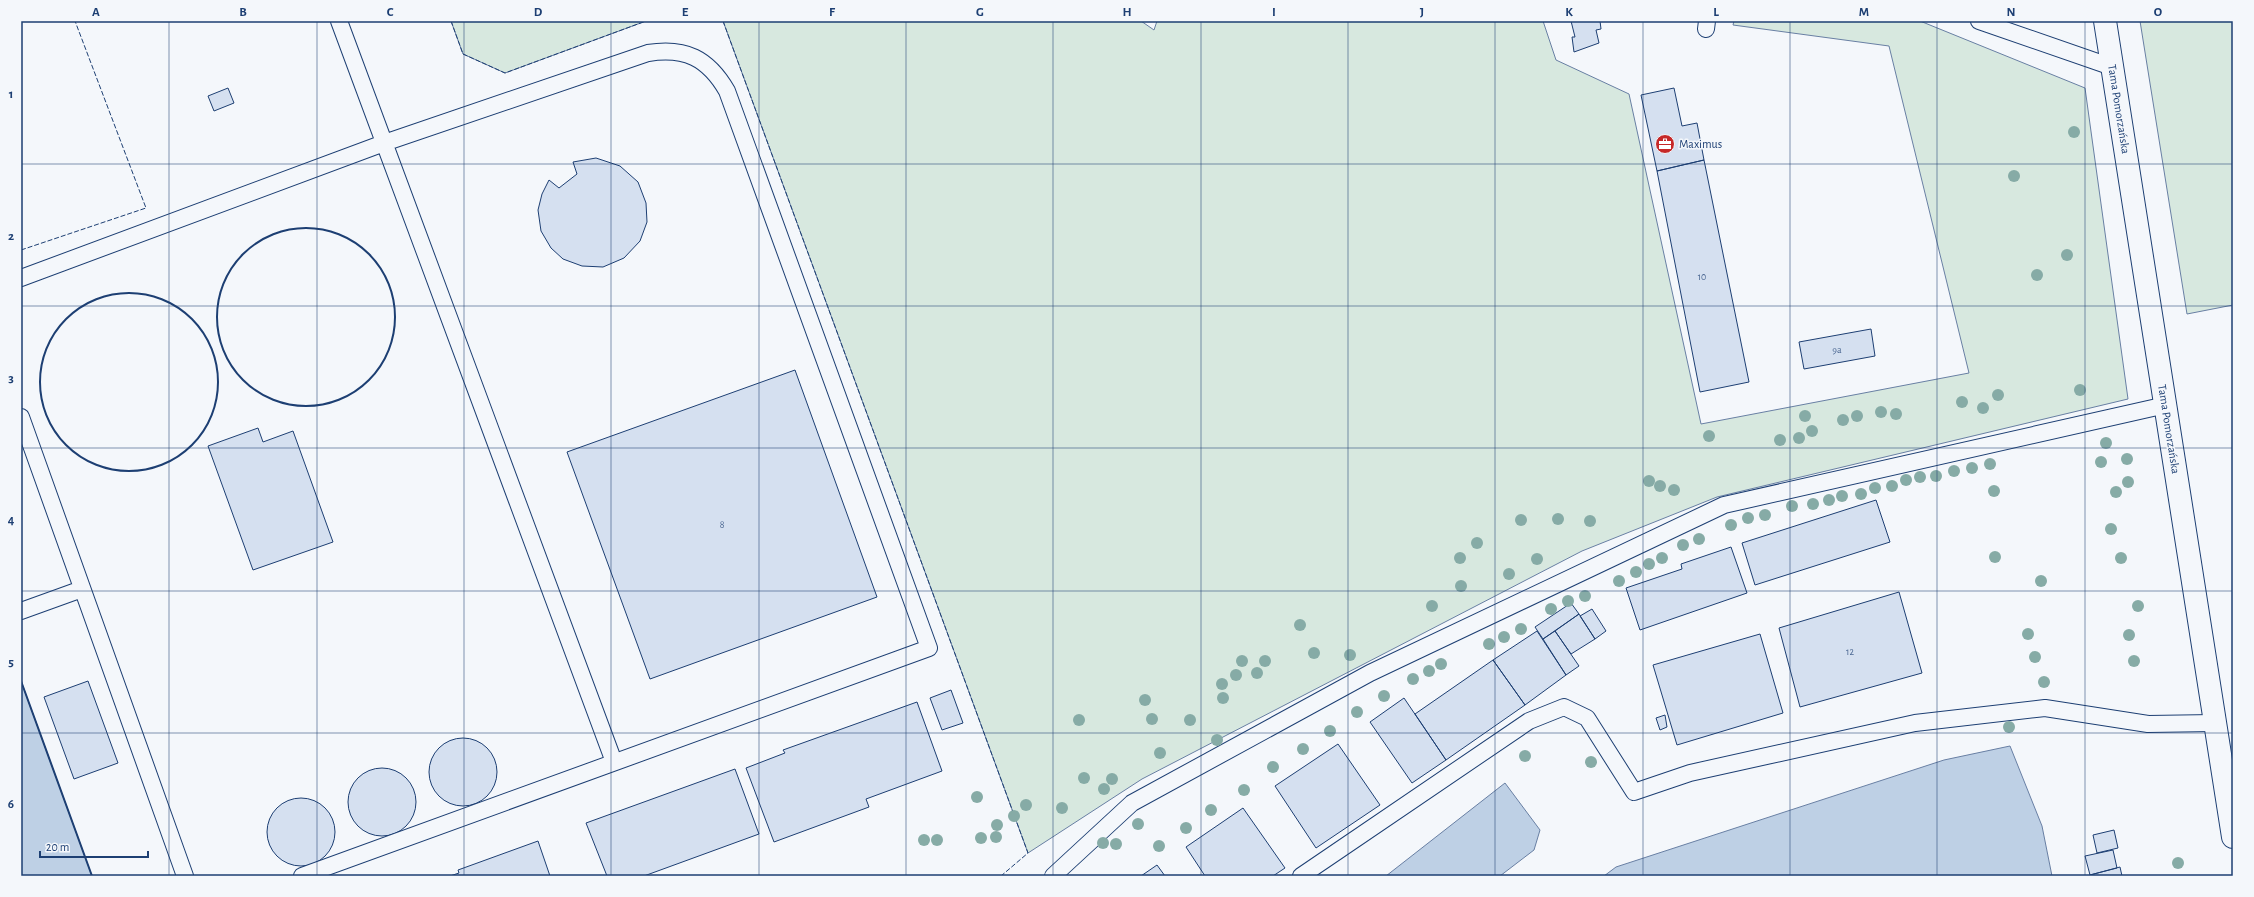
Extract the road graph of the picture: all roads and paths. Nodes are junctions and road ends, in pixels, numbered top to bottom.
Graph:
1 (339, 21) edge
2 (1979, 21) edge
3 (2105, 21) edge
4 (2112, 68) junction
5 (384, 142) junction
6 (21, 278) edge
7 (2166, 405) junction
8 (21, 417) edge
9 (82, 589) junction
10 (21, 611) edge
11 (2214, 723) junction
12 (614, 762) junction
13 (2233, 837) edge
14 (185, 876) edge
15 (302, 876) edge
16 (1053, 876) edge
17 (1301, 876) edge

1 - 5 lane
2 - 4 lane
3 - 4 street, Tama Pomorzańska
4 - 7 street, Tama Pomorzańska
5 - 6 lane
5 - 12 lane
5 - 12 lane
7 - 11 street, Tama Pomorzańska
7 - 16 lane
8 - 9 lane
9 - 10 lane
9 - 14 lane
11 - 13 street, Tama Pomorzańska
11 - 17 lane
12 - 15 lane

